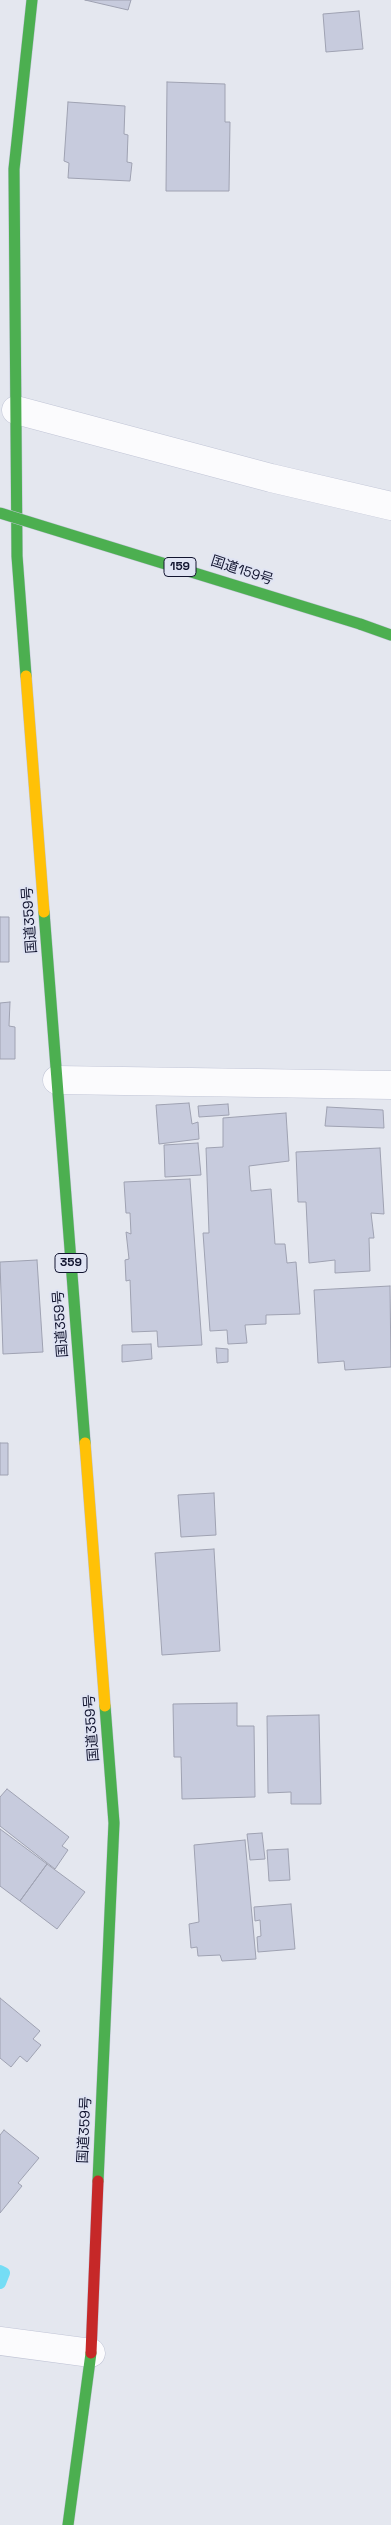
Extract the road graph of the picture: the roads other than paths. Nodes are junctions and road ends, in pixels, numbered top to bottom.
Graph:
1 (32, 0) edge
2 (16, 410) junction
3 (391, 506) edge
4 (0, 513) edge
5 (391, 634) edge
6 (57, 1080) junction
7 (391, 1085) edge
8 (0, 2341) edge
9 (91, 2353) junction
10 (68, 2525) edge

1 - 2 highway, 国道359号 / 359
2 - 3 street
2 - 6 highway, 国道359号 / 359
4 - 5 highway, 国道159号 / 159, bridge
6 - 7 street
6 - 9 highway, 国道359号 / 359
8 - 9 street
9 - 10 highway, 国道359号 / 359

